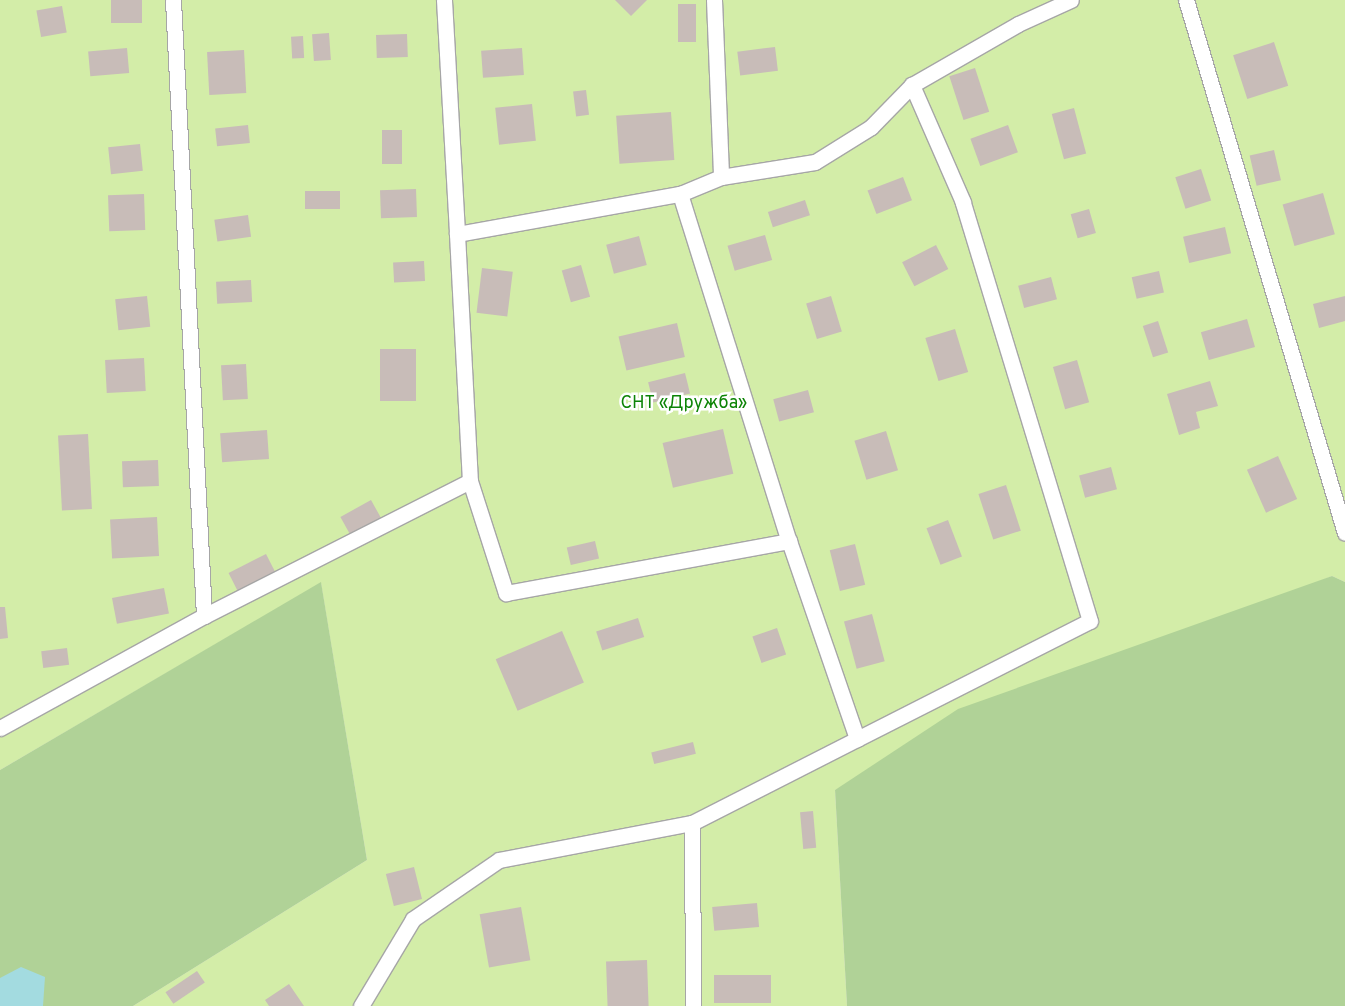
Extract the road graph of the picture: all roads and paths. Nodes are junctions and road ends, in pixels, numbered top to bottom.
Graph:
1 (173, 0) edge
2 (444, 0) edge
3 (714, 0) edge
4 (1071, 0) edge
5 (1186, 0) edge
6 (912, 85) junction
7 (720, 177) junction
8 (680, 194) junction
9 (457, 234) junction
10 (470, 481) junction
11 (1345, 533) edge
12 (789, 541) junction
13 (204, 616) junction
14 (0, 728) edge
15 (857, 739) junction
16 (692, 822) junction
17 (361, 1006) edge
18 (693, 1006) edge

1 - 13 lane
2 - 9 lane
3 - 7 lane
4 - 6 lane
5 - 11 lane
6 - 7 lane
6 - 15 lane
7 - 8 lane
8 - 9 lane
8 - 12 lane
9 - 10 lane
10 - 12 lane
10 - 13 lane
12 - 15 lane
13 - 14 lane
15 - 16 lane
16 - 17 lane
16 - 18 lane

